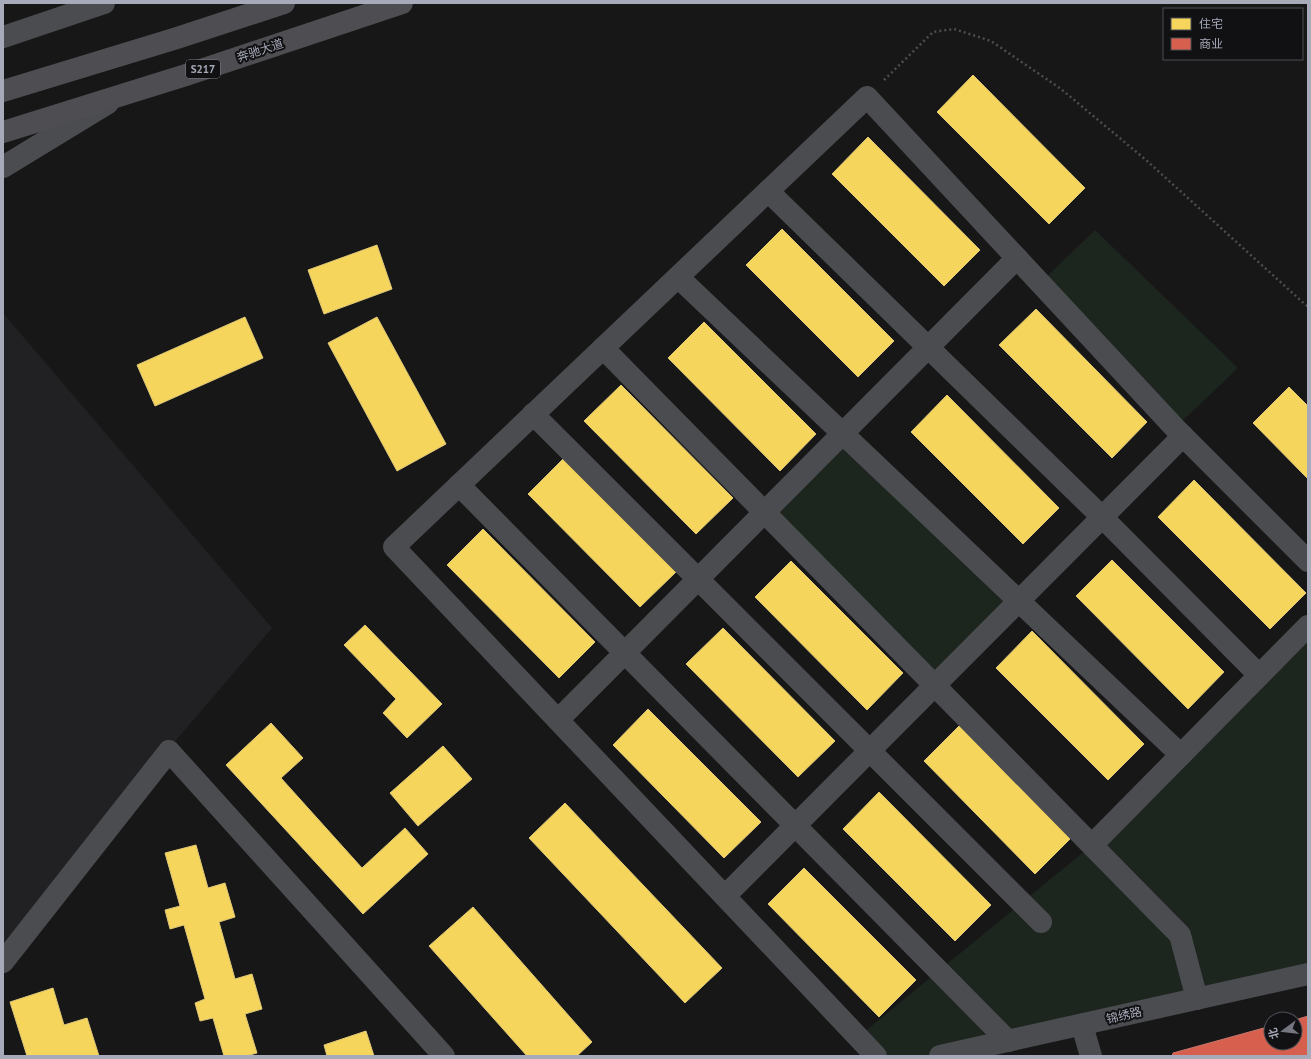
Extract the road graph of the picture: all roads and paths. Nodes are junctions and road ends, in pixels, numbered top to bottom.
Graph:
1 (104, 3) edge
2 (284, 3) edge
3 (402, 3) edge
4 (3, 37) edge
5 (3, 91) edge
6 (120, 96) junction
7 (867, 97) junction
8 (3, 132) edge
9 (3, 167) edge
10 (768, 191) junction
11 (1017, 258) junction
12 (678, 277) junction
13 (1308, 308) edge
14 (603, 348) junction
15 (929, 348) junction
16 (533, 414) junction
17 (843, 434) junction
18 (1183, 436) junction
19 (459, 484) junction
20 (765, 512) junction
21 (1102, 517) junction
22 (1308, 561) edge
23 (698, 579) junction
24 (1019, 600) junction
25 (1308, 626) edge
26 (625, 653) junction
27 (1259, 676) junction
28 (935, 685) junction
29 (558, 720) junction
30 (869, 751) junction
31 (1181, 755) junction
32 (796, 825) junction
33 (1092, 845) junction
34 (725, 896) junction
35 (1041, 922) dead end
36 (3, 962) edge
37 (1308, 974) edge
38 (1197, 999) junction
39 (1082, 1025) junction
40 (1008, 1041) junction
41 (444, 1056) edge
42 (876, 1056) edge
43 (940, 1056) edge
44 (1091, 1056) edge

1 - 4 street
2 - 5 main road
3 - 6 main road, 奔驰大道 / S217
6 - 8 main road, 奔驰大道 / S217
6 - 9 street
7 - 10 street
7 - 11 street
7 - 13 path
10 - 12 street
10 - 15 street
11 - 15 street
11 - 18 street
12 - 14 street
12 - 17 street
14 - 16 street
14 - 20 street
15 - 17 street
15 - 21 street
16 - 19 street
16 - 23 street
17 - 20 street
17 - 24 street
18 - 21 street
18 - 22 street
19 - 26 street
19 - 29 street
20 - 23 street
20 - 28 street
21 - 24 street
21 - 27 street
23 - 26 street
23 - 30 street
24 - 28 street
24 - 31 street
25 - 27 street
26 - 29 street
26 - 32 street
27 - 31 street
28 - 30 street
28 - 33 street
29 - 34 street
30 - 32 street
30 - 35 street
31 - 33 street
32 - 34 street
32 - 40 street
33 - 38 street
34 - 42 street
36 - 41 street
37 - 38 street, 锦绣路
38 - 39 street, 锦绣路
39 - 40 street, 锦绣路
39 - 44 street
40 - 43 street, 锦绣路

